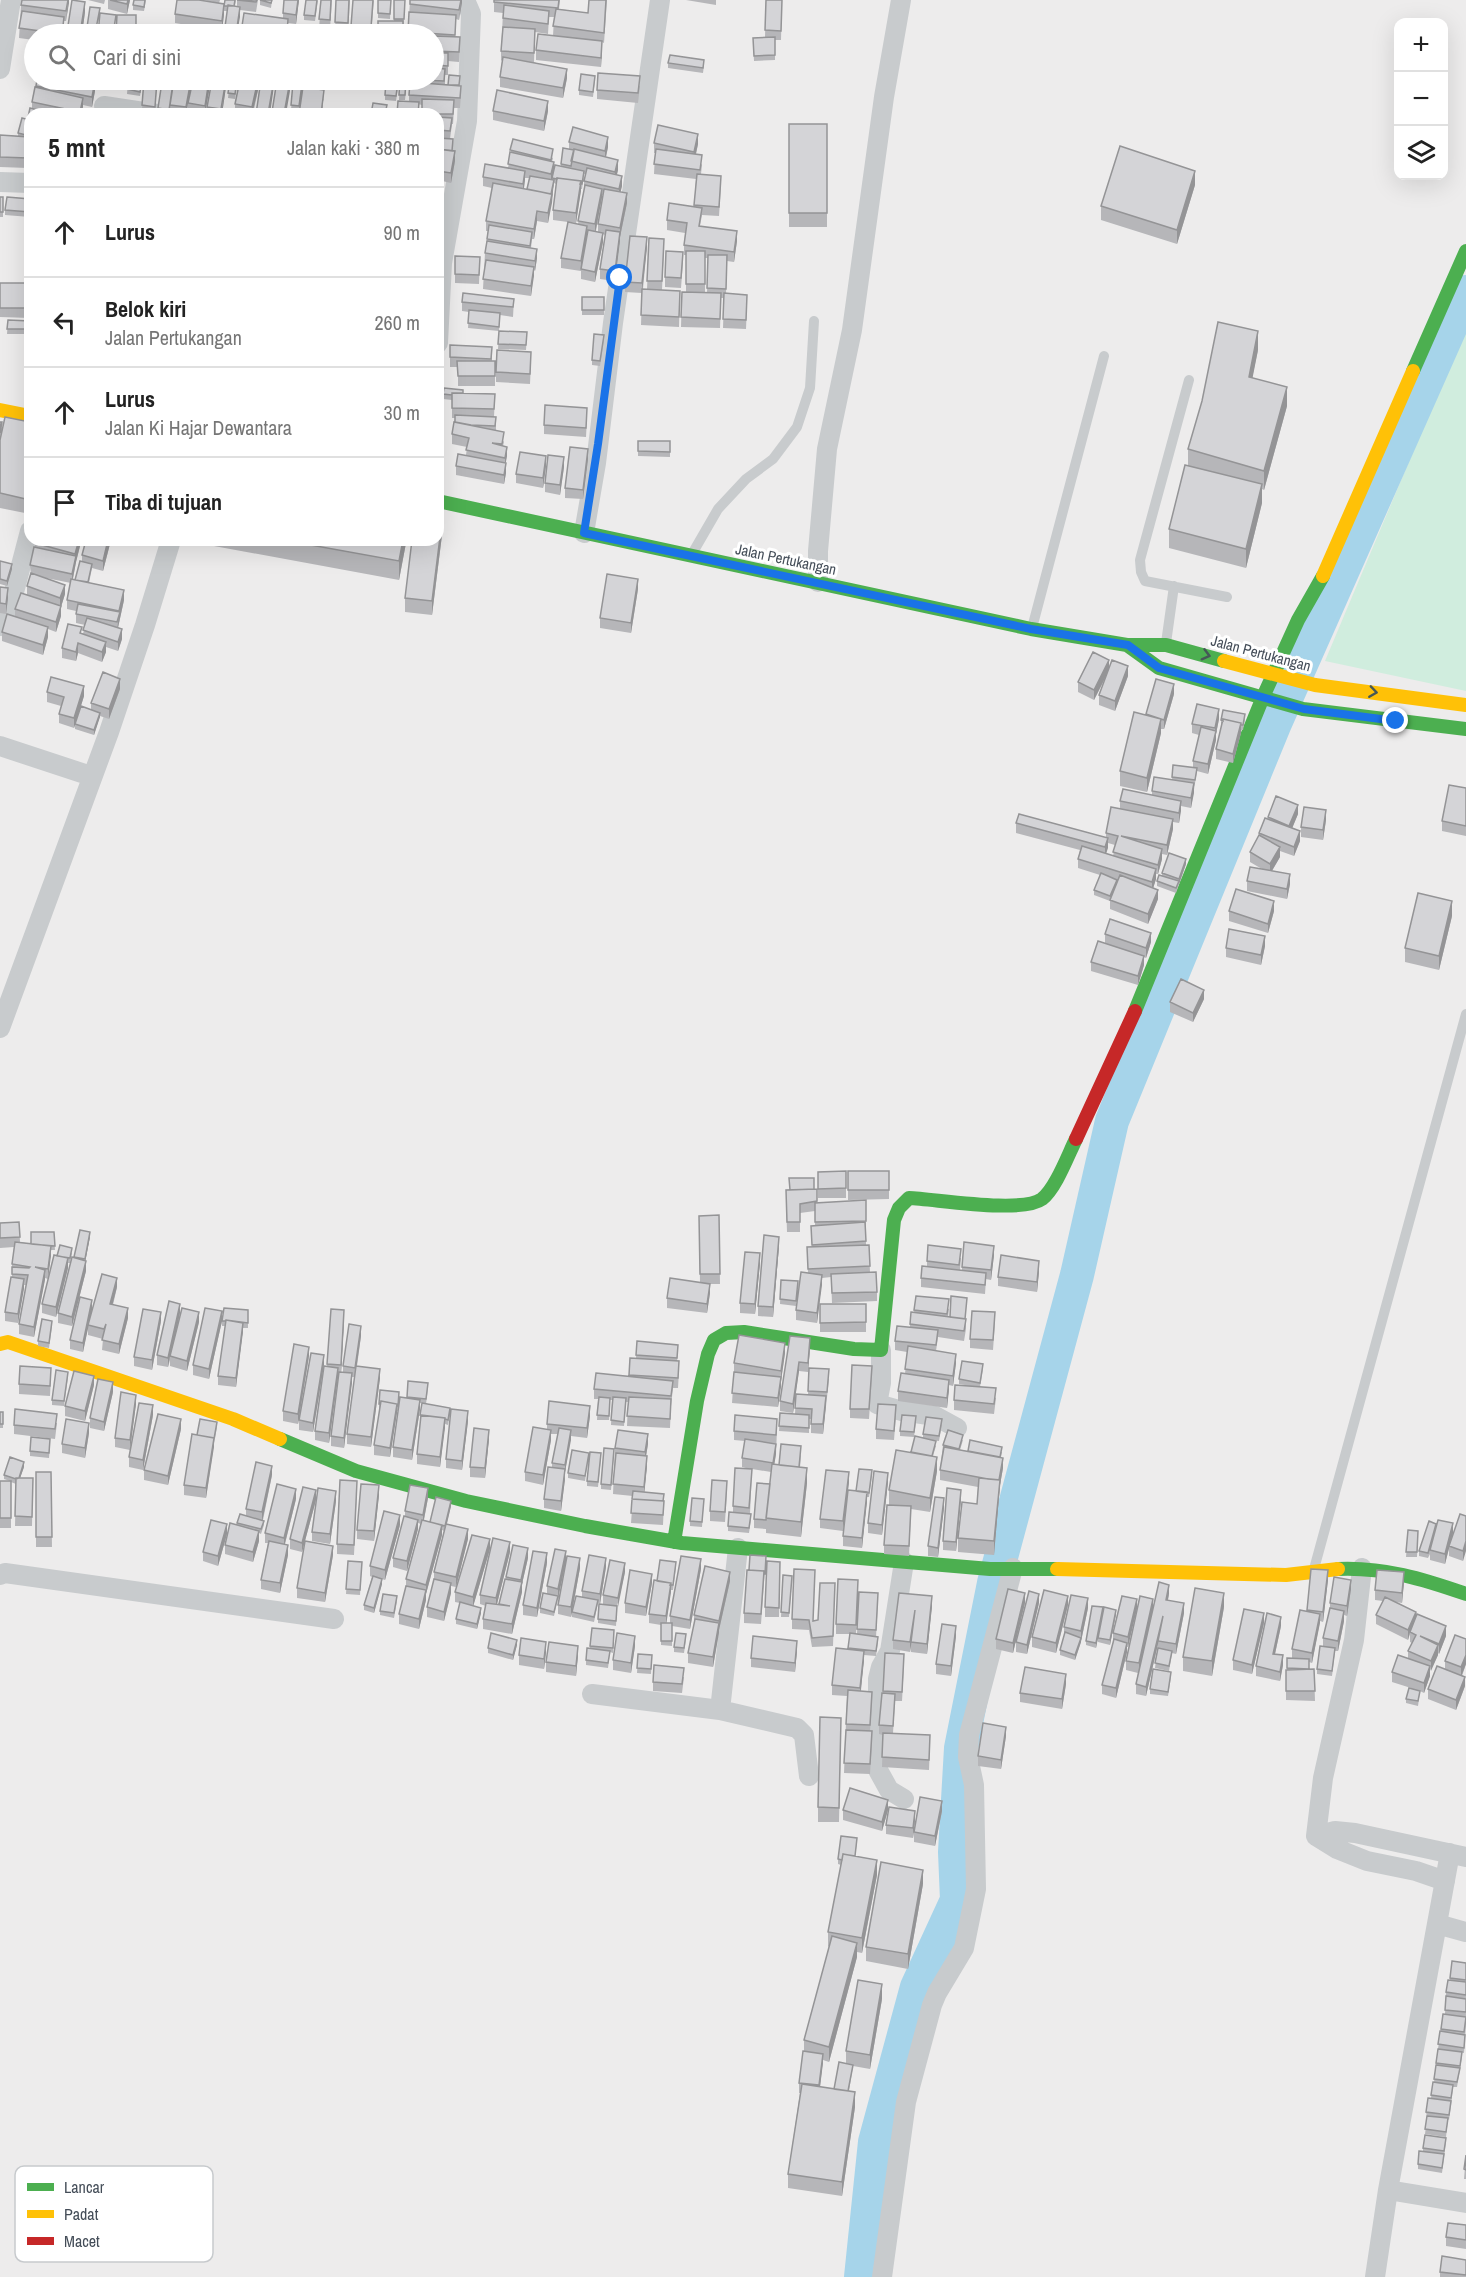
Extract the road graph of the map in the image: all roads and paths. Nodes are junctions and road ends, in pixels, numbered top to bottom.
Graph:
1 (11, 0) edge
2 (465, 0) edge
3 (660, 0) edge
4 (901, 0) edge
5 (0, 69) edge
6 (104, 106) dead end
7 (117, 108) edge
8 (0, 182) edge
9 (24, 183) edge
10 (1466, 251) edge
11 (444, 252) edge
12 (814, 321) dead end
13 (1104, 356) dead end
14 (1189, 380) dead end
15 (0, 410) edge
16 (24, 415) edge
17 (444, 502) edge
18 (584, 533) junction
19 (26, 546) edge
20 (169, 546) edge
21 (690, 556) junction
22 (818, 582) junction
23 (1174, 586) junction
24 (1227, 597) dead end
25 (0, 626) edge
26 (1031, 629) junction
27 (1128, 645) junction
28 (1166, 645) junction
29 (1280, 675) junction
30 (1263, 697) junction
31 (1466, 705) edge
32 (1466, 729) edge
33 (0, 746) edge
34 (91, 776) junction
35 (1466, 1014) edge
36 (0, 1028) edge
37 (0, 1344) edge
38 (881, 1350) junction
39 (957, 1428) dead end
40 (674, 1542) junction
41 (738, 1548) junction
42 (904, 1562) junction
43 (1362, 1568) junction
44 (1002, 1569) junction
45 (1314, 1570) junction
46 (0, 1575) edge
47 (1466, 1594) edge
48 (334, 1619) dead end
49 (592, 1694) dead end
50 (720, 1710) junction
51 (809, 1776) dead end
52 (904, 1799) dead end
53 (1316, 1836) junction
54 (1458, 1855) edge
55 (1445, 1881) junction
56 (1437, 1924) junction
57 (1466, 1932) edge
58 (1388, 2190) junction
59 (1466, 2203) edge
60 (882, 2277) edge
61 (1375, 2277) edge

1 - 5 street
2 - 11 street
3 - 18 street
4 - 22 street
6 - 7 street
8 - 9 street
10 - 29 street
12 - 21 lane
13 - 26 lane
14 - 23 lane
15 - 16 street
17 - 18 street, Jalan Pertukangan
18 - 21 street, Jalan Pertukangan
19 - 25 street
20 - 34 street
21 - 22 street, Jalan Pertukangan
22 - 26 street, Jalan Pertukangan
23 - 24 lane
23 - 28 lane
26 - 27 street, Jalan Pertukangan
27 - 28 street, Jalan Pertukangan
27 - 30 street, Jalan Pertukangan
28 -> 29 street, Jalan Pertukangan
29 - 30 street
29 -> 31 street, Jalan Pertukangan
30 - 32 street, Jalan Pertukangan
30 - 38 street
33 - 34 street
34 - 36 street
35 - 45 lane
37 - 40 street
38 - 39 street
38 - 40 street
40 - 41 street
41 - 42 street
41 - 50 street
42 - 44 street
42 - 52 street
43 - 45 street
43 - 47 street
43 - 53 street
44 - 45 street
44 - 60 street
46 - 48 street
49 - 50 street
50 - 51 street
53 - 54 street
53 - 55 street
54 - 55 street
55 - 56 street
56 - 57 street
56 - 58 street
58 - 59 street
58 - 61 street

